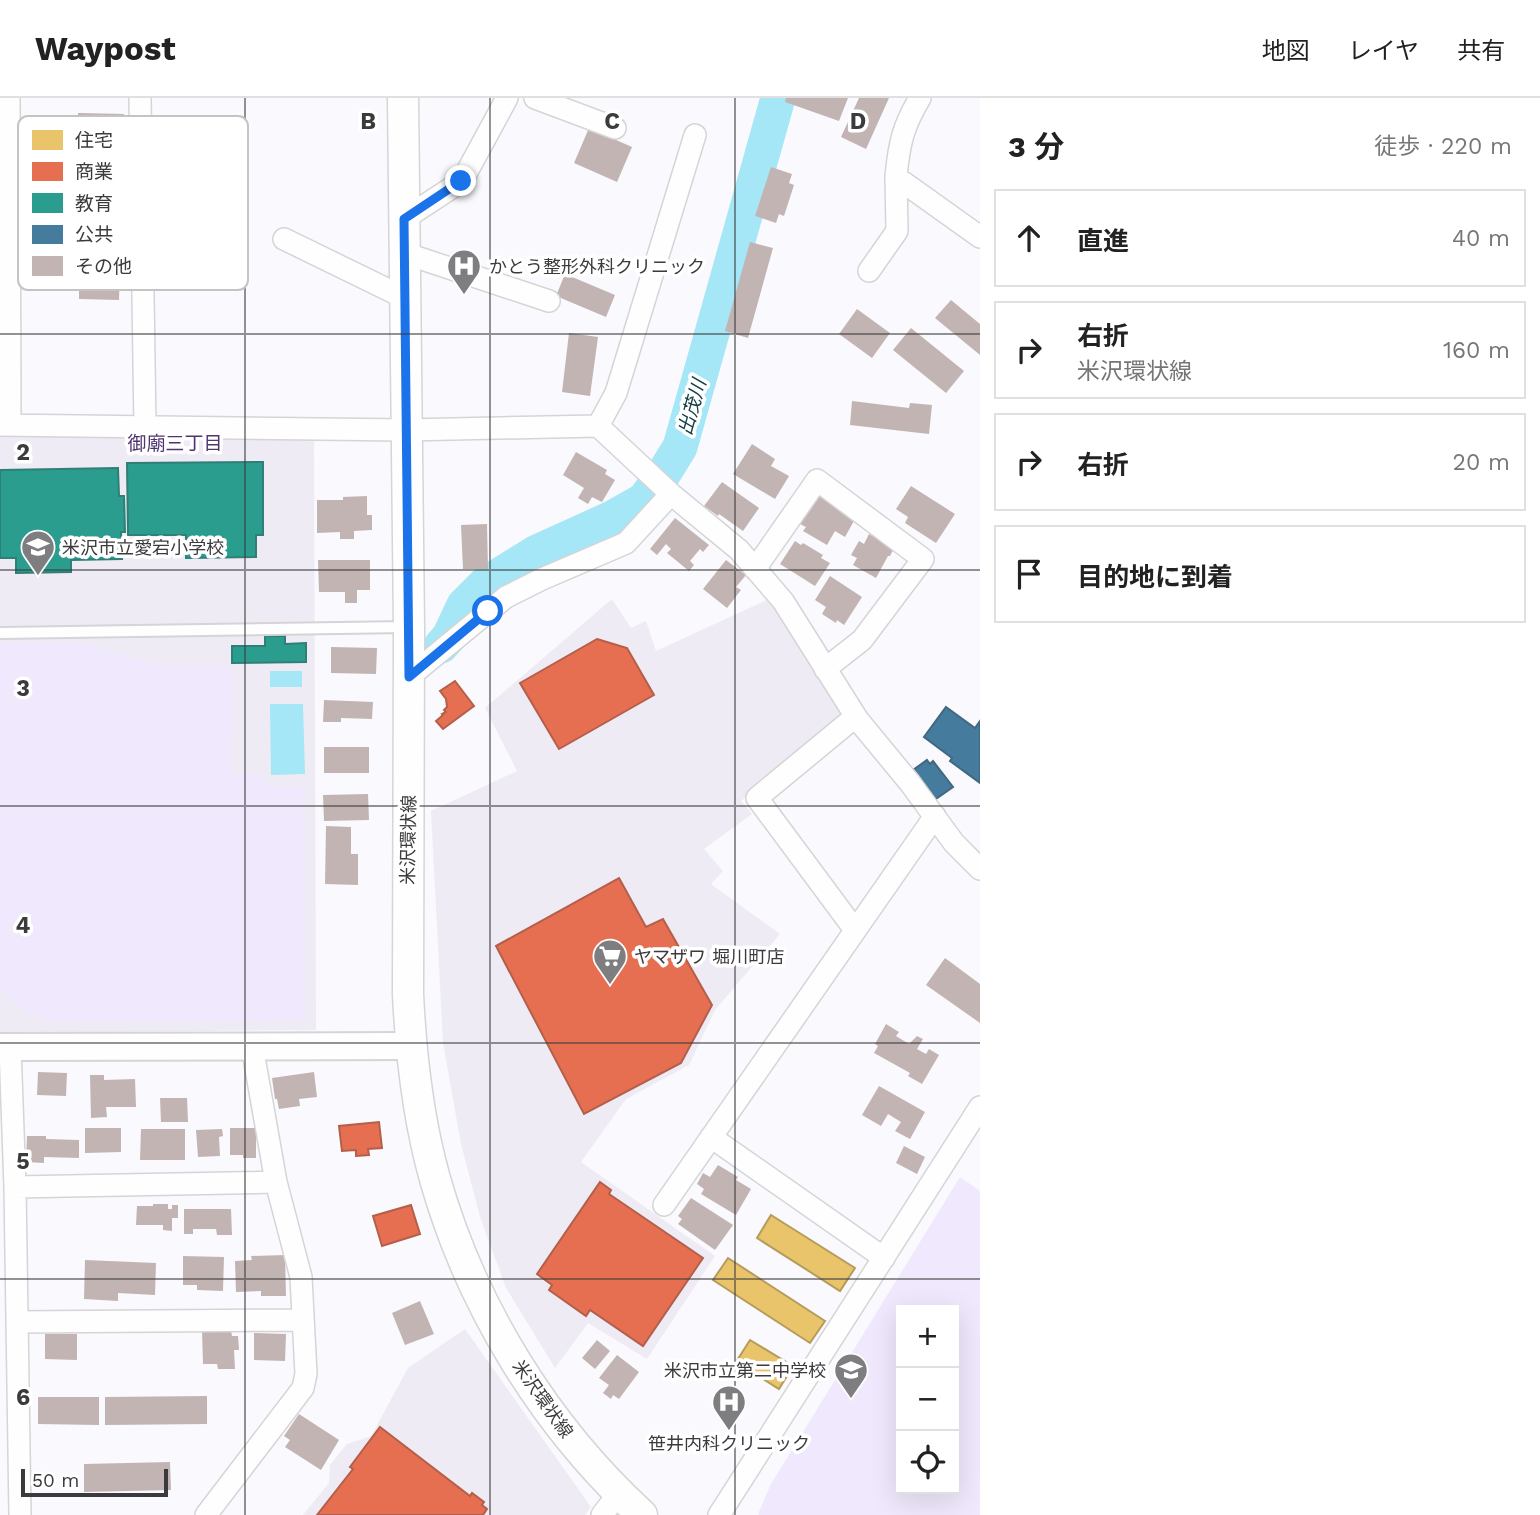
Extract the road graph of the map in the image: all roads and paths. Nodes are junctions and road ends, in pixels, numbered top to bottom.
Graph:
1 (9, 98) edge
2 (140, 98) edge
3 (403, 98) edge
4 (507, 98) edge
5 (535, 98) edge
6 (920, 98) edge
7 (140, 116) edge
8 (615, 128) dead end
9 (695, 135) dead end
10 (896, 177) junction
11 (404, 219) junction
12 (980, 237) edge
13 (284, 239) dead end
14 (404, 253) junction
15 (869, 271) dead end
16 (143, 290) edge
17 (405, 298) junction
18 (549, 301) dead end
19 (5, 425) edge
20 (598, 426) junction
21 (145, 427) junction
22 (406, 430) junction
23 (671, 494) junction
24 (755, 569) junction
25 (409, 627) junction
26 (0, 634) edge
27 (825, 669) junction
28 (409, 677) junction
29 (855, 716) junction
30 (935, 816) junction
31 (980, 869) edge
32 (855, 930) junction
33 (252, 1046) junction
34 (411, 1046) junction
35 (5, 1047) edge
36 (980, 1107) edge
37 (712, 1137) junction
38 (276, 1182) junction
39 (15, 1187) junction
40 (664, 1205) dead end
41 (884, 1258) junction
42 (302, 1320) junction
43 (18, 1322) junction
44 (611, 1504) edge
45 (20, 1515) edge
46 (206, 1515) edge
47 (642, 1515) edge
48 (719, 1515) edge

1 - 19 street
2 - 7 street
3 - 11 main road, 米沢環状線
4 - 11 street
5 - 8 street
6 - 10 street
9 - 20 street
10 - 12 street
10 - 15 street
11 - 14 main road, 米沢環状線
13 - 17 street
14 - 17 main road, 米沢環状線
14 - 18 street
16 - 21 street
17 - 22 main road, 米沢環状線
19 - 21 street
20 - 22 street
20 - 23 street
21 - 22 street
22 - 25 main road, 米沢環状線
23 - 24 street
23 - 28 street
24 - 27 street
24 - 27 street
25 - 26 lane
25 - 28 main road, 米沢環状線
27 - 29 street
28 - 34 main road, 米沢環状線
29 - 30 street
29 - 32 street
30 - 31 street
30 - 32 street
32 - 37 street
33 - 34 street
33 - 35 street
33 - 38 street
34 - 44 main road, 米沢環状線
35 - 39 street
36 - 41 street
37 - 40 street
37 - 41 street
38 - 39 street
38 - 42 street
39 - 43 street
41 - 48 street
42 - 43 street
42 - 46 street
43 - 45 street
44 - 47 main road, 米沢環状線

